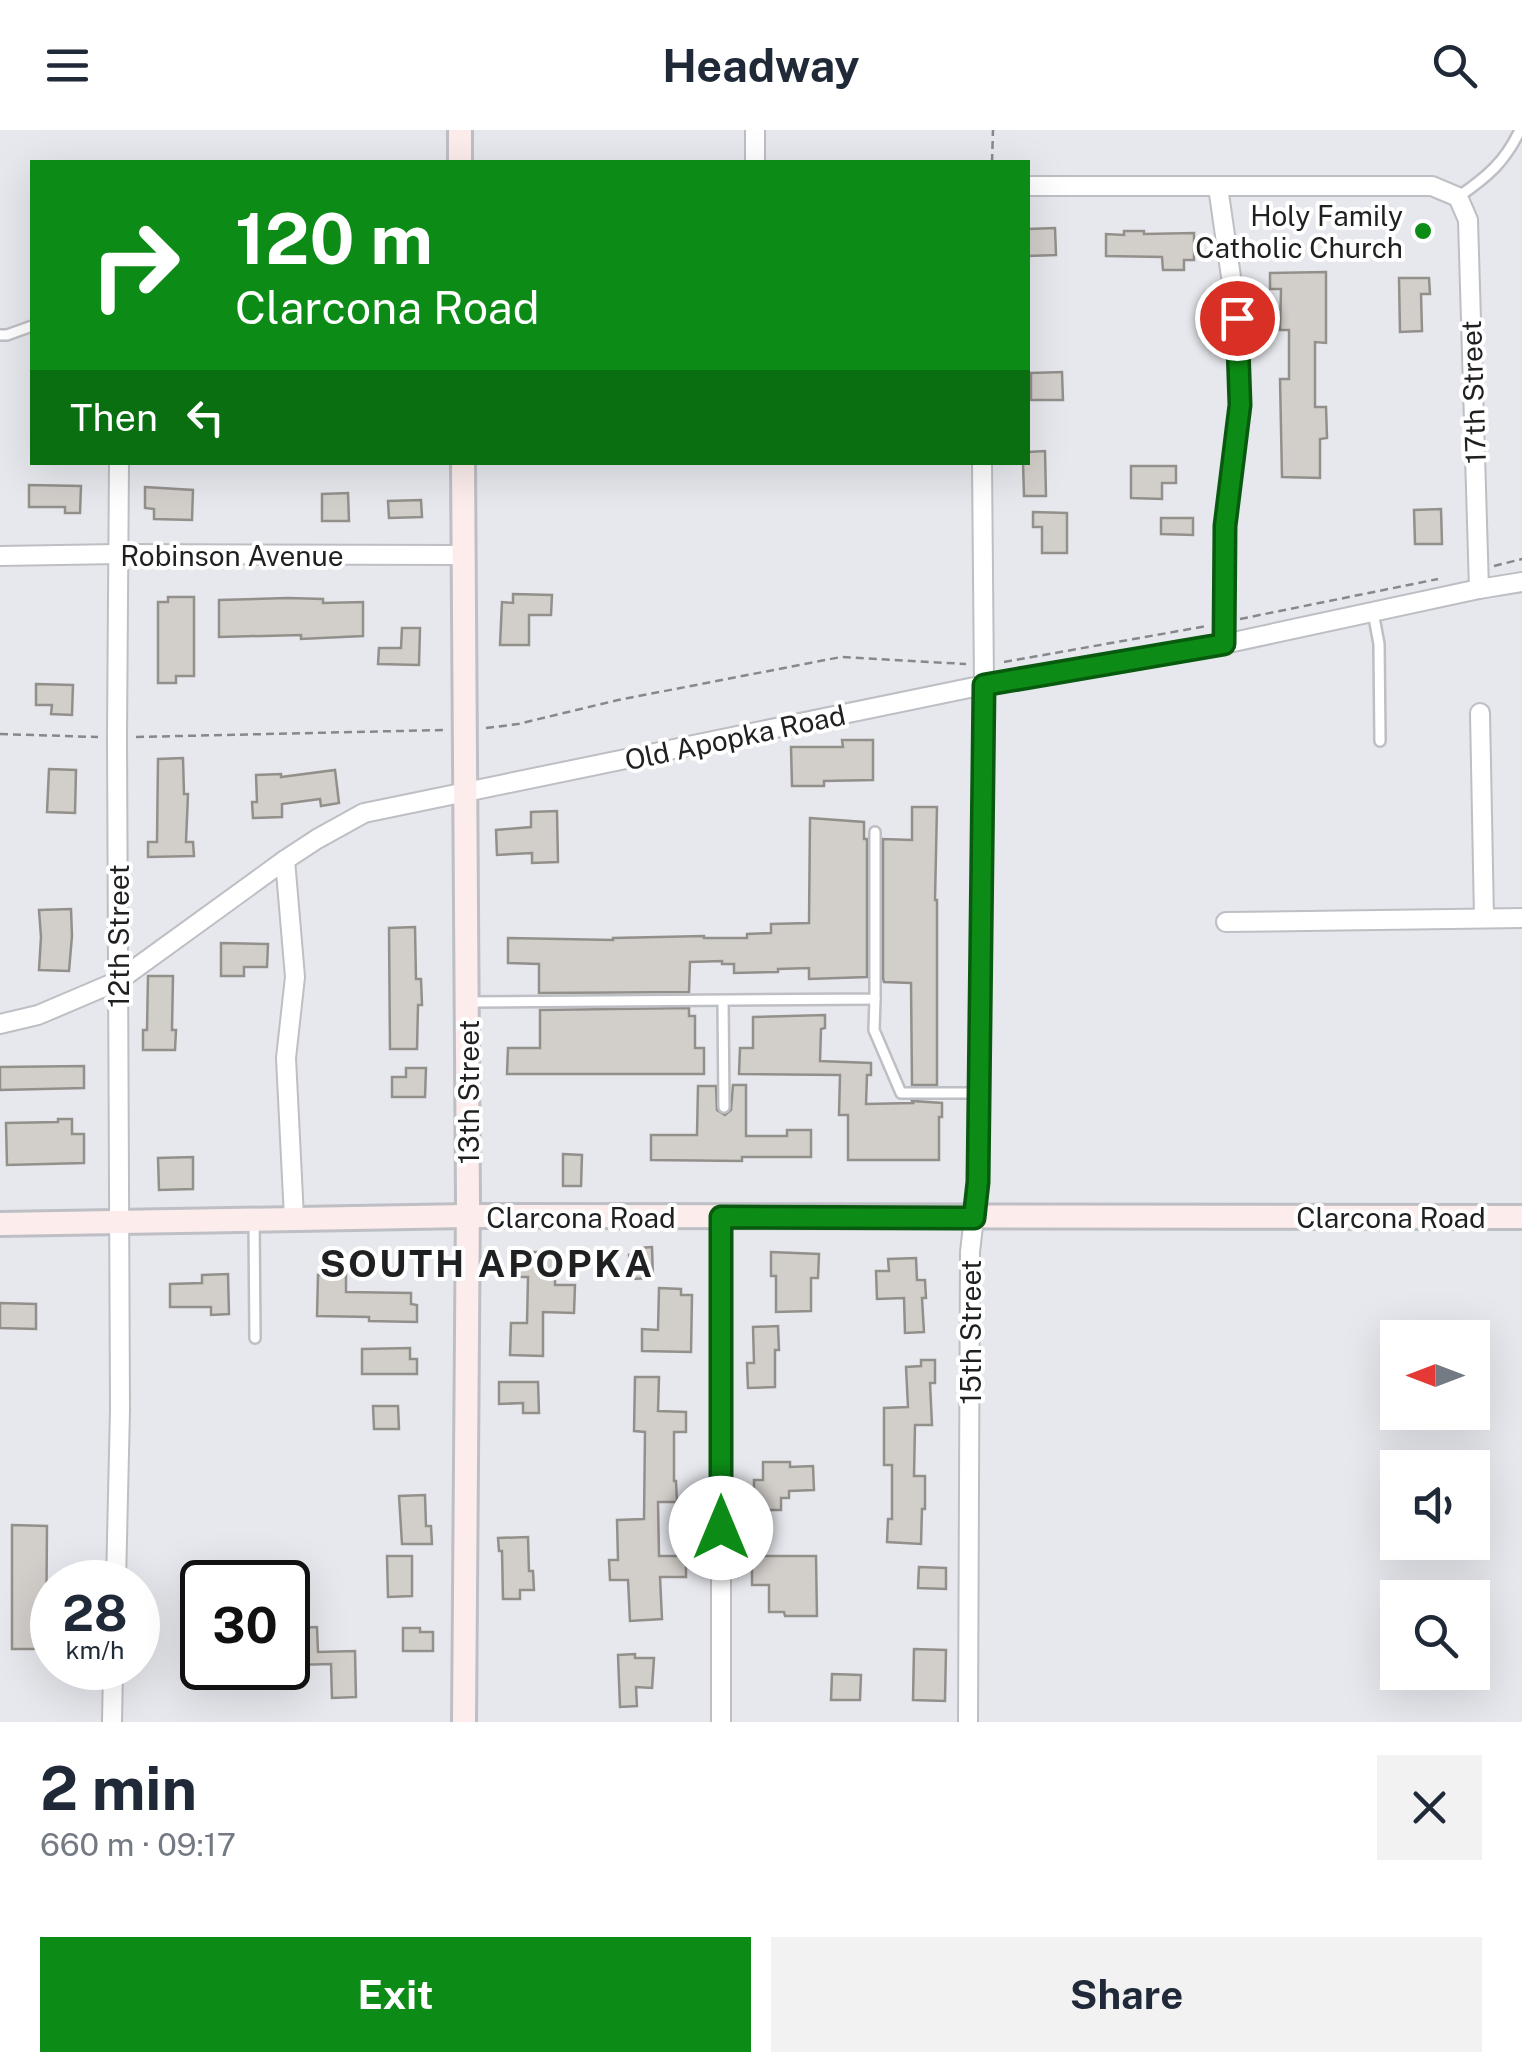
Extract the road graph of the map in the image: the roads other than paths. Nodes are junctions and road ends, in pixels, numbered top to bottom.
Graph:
1 (460, 130) edge
2 (755, 130) edge
3 (1520, 130) edge
4 (460, 160) edge
5 (755, 160) edge
6 (1030, 186) edge
7 (1218, 187) junction
8 (1458, 197) junction
9 (30, 327) edge
10 (0, 335) edge
11 (119, 465) edge
12 (463, 465) edge
13 (982, 465) edge
14 (118, 554) junction
15 (464, 555) junction
16 (0, 556) edge
17 (1522, 582) edge
18 (1478, 589) junction
19 (1374, 612) junction
20 (1224, 644) junction
21 (984, 685) junction
22 (1480, 713) dead end
23 (1380, 742) dead end
24 (466, 793) junction
25 (875, 832) dead end
26 (286, 860) junction
27 (1484, 918) junction
28 (1522, 918) edge
29 (1226, 922) dead end
30 (118, 982) junction
31 (874, 1000) junction
32 (467, 1002) junction
33 (724, 1002) junction
34 (0, 1024) edge
35 (979, 1092) junction
36 (724, 1107) dead end
37 (468, 1216) junction
38 (721, 1217) junction
39 (1522, 1217) edge
40 (294, 1218) junction
41 (974, 1218) junction
42 (254, 1219) junction
43 (119, 1222) junction
44 (0, 1224) edge
45 (255, 1338) dead end
46 (117, 1560) edge
47 (113, 1690) edge
48 (112, 1722) edge
49 (464, 1722) edge
50 (721, 1722) edge
51 (968, 1722) edge

1 - 4 main road
2 - 5 street
3 - 8 lane
6 - 7 street
7 - 8 street
7 - 20 street
8 - 18 street, 17th Street
9 - 10 lane
11 - 14 street, 12th Street
12 - 15 main road, 13th Street
13 - 21 street, 15th Street
14 - 15 street, Robinson Avenue
14 - 16 street, Robinson Avenue
14 - 30 street, 12th Street
15 - 24 main road, 13th Street
17 - 18 street, Old Apopka Road
18 - 19 street, Old Apopka Road
19 - 20 street, Old Apopka Road
19 - 23 lane
20 - 21 street, Old Apopka Road
21 - 24 street, Old Apopka Road
21 - 35 street, 15th Street
22 - 27 street
24 - 26 street, Old Apopka Road
24 - 32 main road, 13th Street
25 - 31 lane
26 - 30 street, Old Apopka Road
26 - 40 street
27 - 28 street
27 - 29 street
30 - 34 street, Old Apopka Road
30 - 43 street, 12th Street
31 - 33 lane
31 - 35 lane
32 - 33 lane
32 - 37 main road, 13th Street
33 - 36 lane
35 - 41 street, 15th Street
37 - 38 main road, Clarcona Road
37 - 40 main road, Clarcona Road
37 - 49 main road, 13th Street
38 - 41 main road, Clarcona Road
38 - 50 street
39 - 41 main road, Clarcona Road
40 - 42 main road, Clarcona Road
41 - 51 street, 15th Street
42 - 43 main road, Clarcona Road
42 - 45 lane
43 - 44 main road, Clarcona Road
43 - 46 street, 12th Street
47 - 48 street

